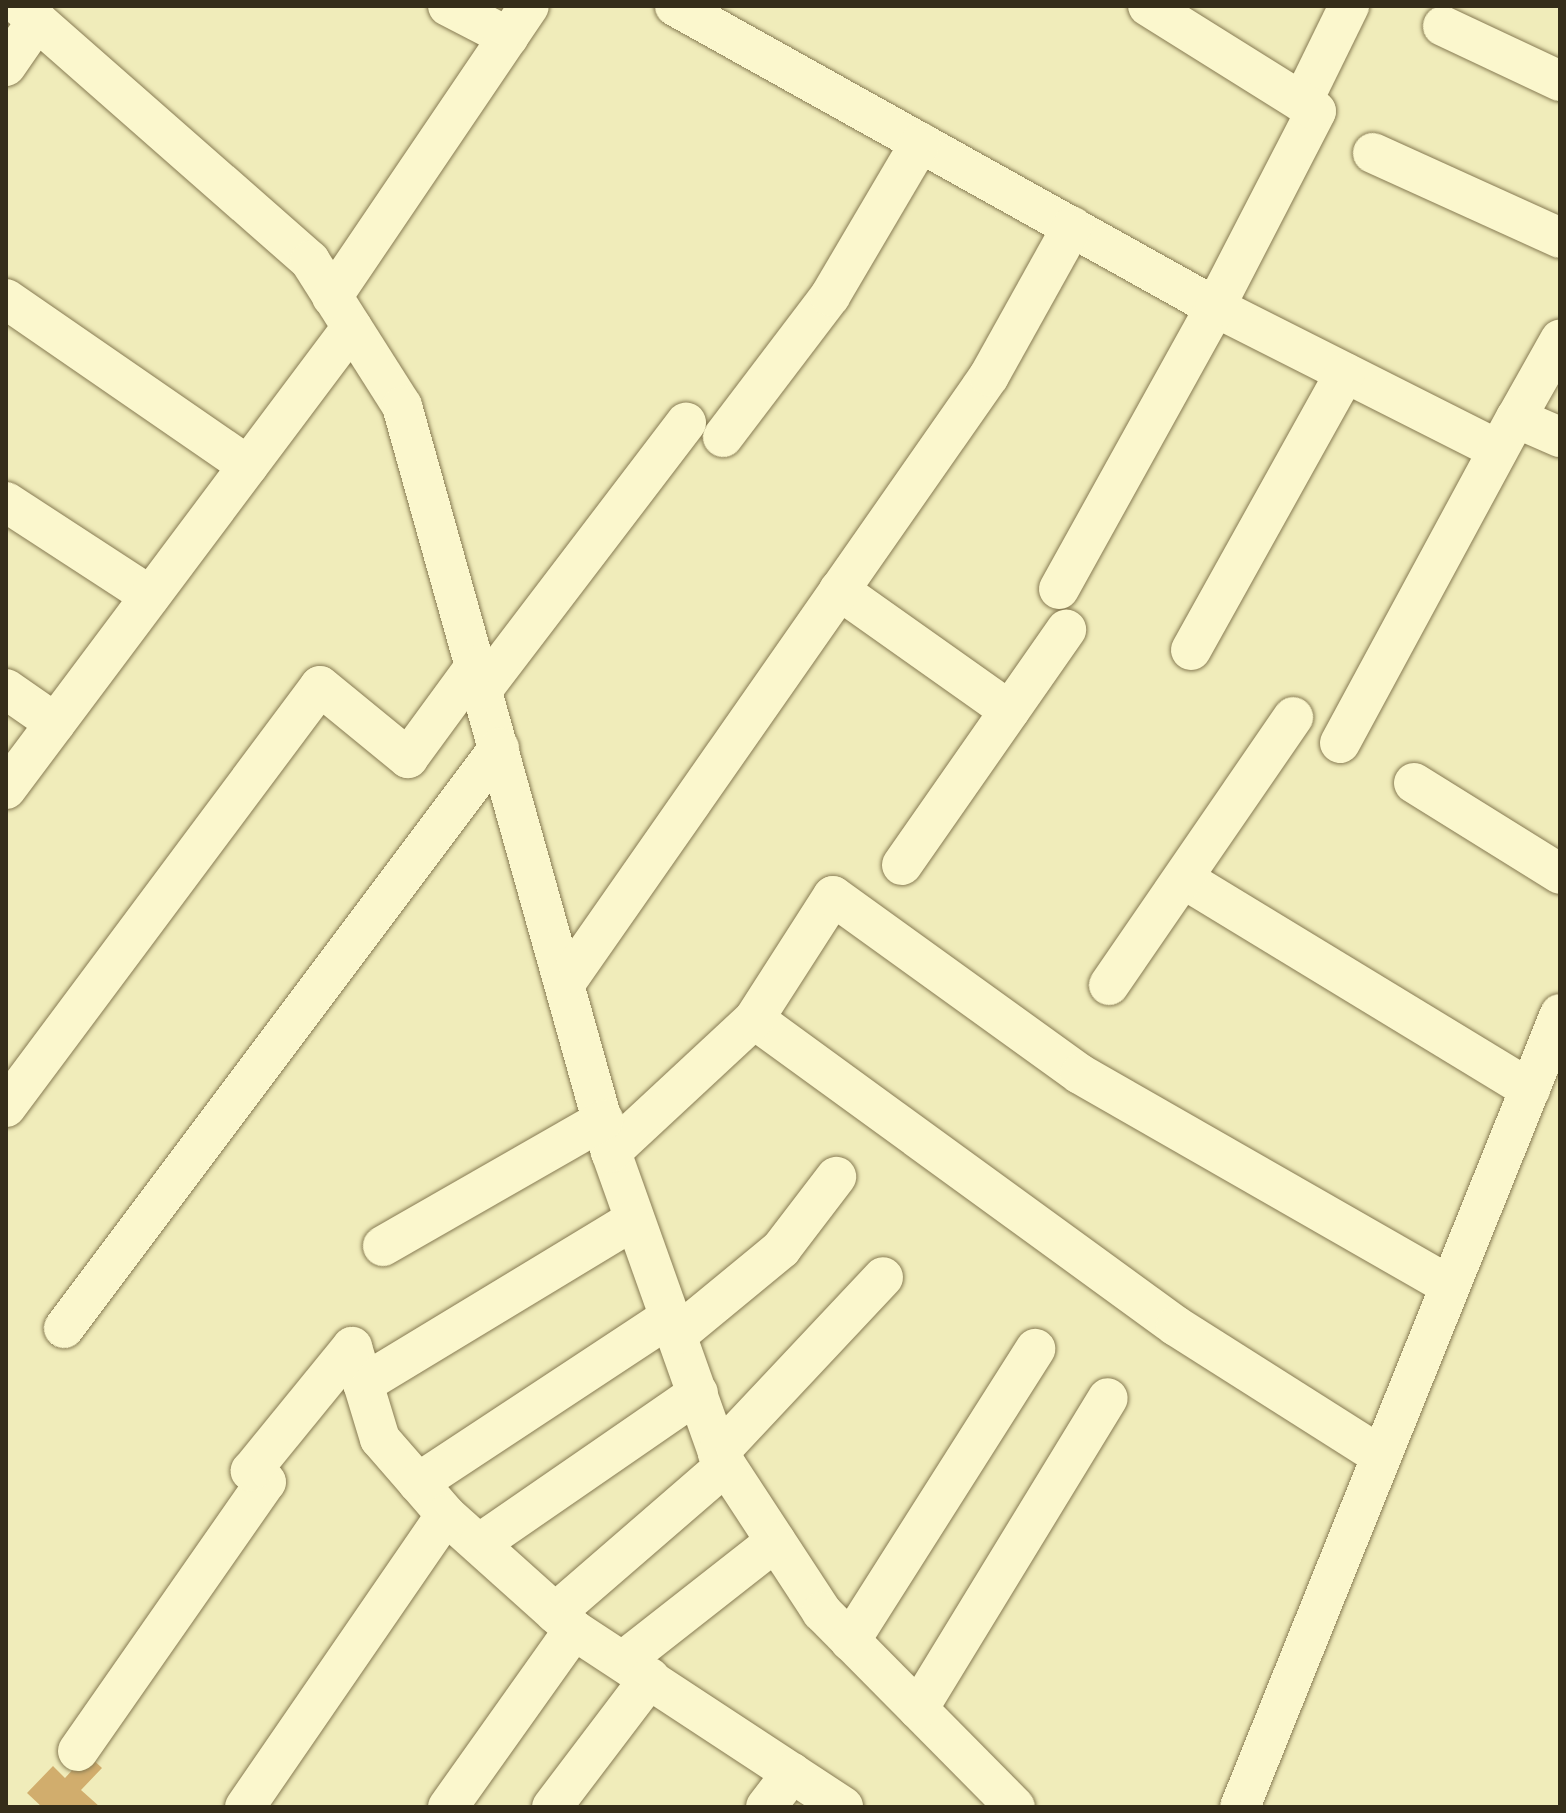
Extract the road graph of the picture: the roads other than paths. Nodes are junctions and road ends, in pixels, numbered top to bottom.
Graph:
1 (448, 6) edge
2 (675, 6) edge
3 (1148, 6) edge
4 (1349, 6) edge
5 (28, 14) edge
6 (1198, 19) edge
7 (518, 22) edge
8 (1443, 26) dead end
9 (6, 66) edge
10 (1560, 81) edge
11 (1302, 102) junction
12 (920, 143) junction
13 (1373, 153) dead end
14 (1072, 227) junction
15 (1560, 238) edge
16 (6, 299) edge
17 (1215, 307) junction
18 (342, 312) junction
19 (1560, 340) edge
20 (1345, 373) junction
21 (686, 423) dead end
22 (1507, 434) junction
23 (723, 437) dead end
24 (1560, 437) edge
25 (248, 466) junction
26 (6, 502) edge
27 (1059, 589) dead end
28 (839, 590) junction
29 (150, 596) junction
30 (1066, 630) dead end
31 (1191, 650) dead end
32 (479, 677) junction
33 (6, 689) edge
34 (1010, 711) junction
35 (1293, 717) dead end
36 (55, 723) junction
37 (1340, 743) dead end
38 (499, 748) junction
39 (1414, 783) dead end
40 (6, 789) edge
41 (902, 865) dead end
42 (1560, 874) edge
43 (1184, 879) junction
44 (566, 982) junction
45 (1109, 985) dead end
46 (1560, 1014) edge
47 (754, 1019) junction
48 (1542, 1081) edge
49 (6, 1107) edge
50 (607, 1136) junction
51 (836, 1177) dead end
52 (632, 1221) junction
53 (383, 1246) dead end
54 (883, 1277) dead end
55 (1450, 1286) junction
56 (674, 1325) junction
57 (64, 1328) dead end
58 (1035, 1349) dead end
59 (363, 1384) junction
60 (698, 1393) junction
61 (1108, 1398) dead end
62 (1381, 1456) junction
63 (722, 1459) junction
64 (418, 1483) junction
65 (446, 1515) junction
66 (776, 1541) junction
67 (479, 1544) junction
68 (564, 1621) junction
69 (850, 1641) junction
70 (637, 1669) junction
71 (918, 1709) junction
72 (78, 1751) dead end
73 (792, 1773) junction
74 (245, 1807) edge
75 (448, 1807) edge
76 (552, 1807) edge
77 (766, 1807) edge
78 (843, 1807) edge
79 (1015, 1807) edge
80 (1240, 1807) edge

1 - 7 street
2 - 12 street
3 - 6 street
4 - 11 street
5 - 9 street
5 - 18 street
6 - 11 street
7 - 18 street
8 - 10 street
11 - 17 street
12 - 14 street
12 - 23 street
13 - 15 street
14 - 17 street
14 - 28 street
16 - 25 street
17 - 20 street
17 - 27 street
18 - 25 street
18 - 32 street
19 - 22 street
20 - 22 street
20 - 31 street
21 - 32 street
22 - 24 street
22 - 37 street
25 - 29 street
26 - 29 street
28 - 34 street
28 - 44 street
29 - 36 street
30 - 34 street
32 - 38 street
32 - 49 street
33 - 36 street
34 - 41 street
35 - 43 street
36 - 40 street
38 - 44 street
38 - 57 street
39 - 42 street
43 - 45 street
43 - 48 street
44 - 50 street
46 - 48 street
47 - 50 street
47 - 55 street
47 - 62 street
48 - 55 street
50 - 52 street
50 - 53 street
51 - 56 street
52 - 56 street
52 - 59 street
54 - 63 street
55 - 62 street
56 - 60 street
56 - 64 street
58 - 69 street
59 - 64 street
59 - 72 street
60 - 63 street
60 - 67 street
61 - 71 street
62 - 80 street
63 - 66 street
63 - 68 street
64 - 65 street
65 - 67 street
65 - 74 street
66 - 69 street
66 - 70 street
67 - 68 street
68 - 70 street
68 - 75 street
69 - 71 street
70 - 73 street
70 - 76 street
71 - 79 street
73 - 77 street
73 - 78 street

